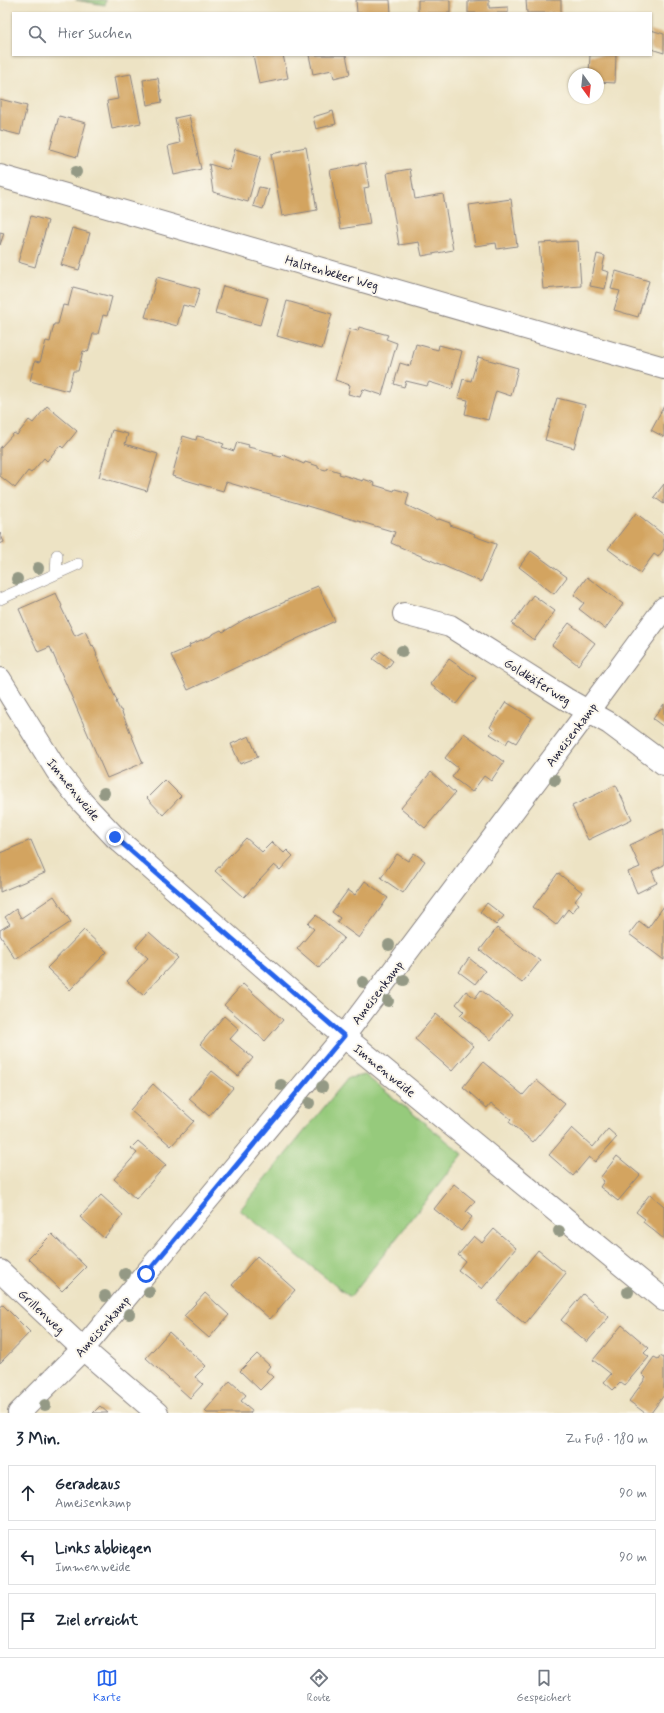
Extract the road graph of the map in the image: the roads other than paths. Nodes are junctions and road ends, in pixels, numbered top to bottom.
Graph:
1 (0, 176) edge
2 (664, 368) edge
3 (57, 555) dead end
4 (78, 564) dead end
5 (56, 573) junction
6 (0, 599) edge
7 (664, 608) edge
8 (404, 614) dead end
9 (0, 679) edge
10 (588, 712) junction
11 (664, 764) edge
12 (344, 1036) junction
13 (0, 1271) edge
14 (664, 1300) edge
15 (83, 1349) junction
16 (20, 1413) edge
17 (157, 1413) edge

1 - 2 street, Halstenbeker Weg
3 - 5 lane
4 - 5 lane
5 - 6 lane
7 - 10 street, Ameisenkamp
8 - 10 street, Goldkäferweg
9 - 12 street, Immenweide
10 - 11 street, Goldkäferweg
10 - 12 street, Ameisenkamp
12 - 14 street, Immenweide
12 - 15 street, Ameisenkamp
13 - 15 street, Grillenweg
15 - 16 street, Ameisenkamp
15 - 17 street, Grillenweg

